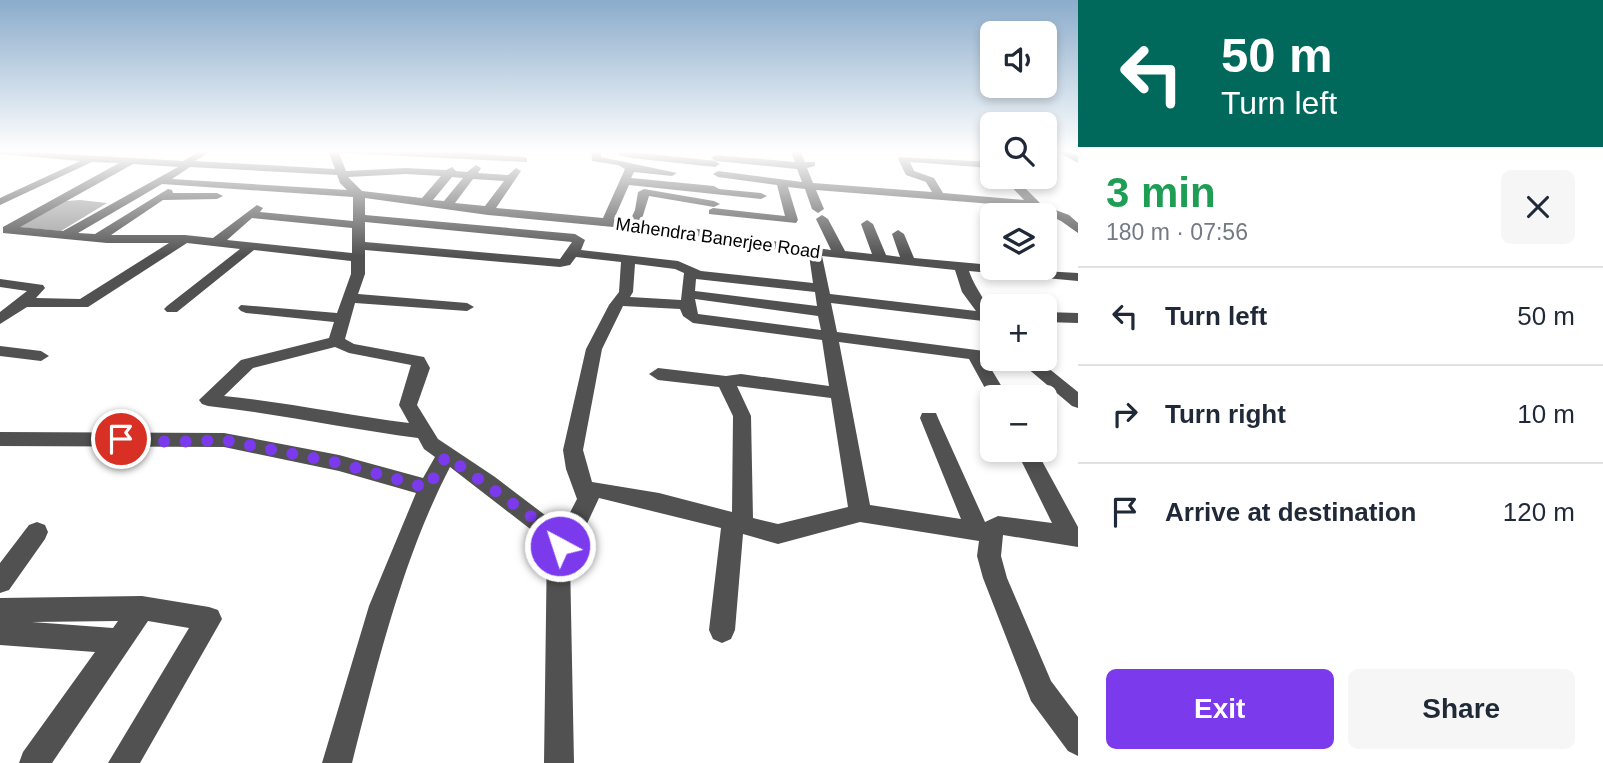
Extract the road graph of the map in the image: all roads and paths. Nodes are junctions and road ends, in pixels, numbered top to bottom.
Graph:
1 (35, 186) edge
2 (87, 186) edge
3 (152, 186) edge
4 (171, 186) edge
5 (258, 186) edge
6 (258, 186) edge
7 (303, 186) edge
8 (369, 186) edge
9 (381, 186) edge
10 (391, 186) edge
11 (439, 186) edge
12 (463, 186) edge
13 (506, 186) edge
14 (623, 186) edge
15 (679, 186) edge
16 (715, 186) edge
17 (724, 186) edge
18 (733, 186) edge
19 (758, 186) edge
20 (783, 186) edge
21 (805, 186) edge
22 (809, 186) junction
23 (933, 186) edge
24 (1019, 189) edge
25 (864, 191) junction
26 (348, 194) edge
27 (761, 196) junction
28 (161, 197) junction
29 (380, 197) junction
30 (940, 197) junction
31 (268, 199) junction
32 (0, 202) edge
33 (424, 203) junction
34 (1021, 203) edge
35 (1033, 203) edge
36 (447, 205) junction
37 (488, 211) junction
38 (980, 211) dead end
39 (510, 213) junction
40 (249, 214) junction
41 (1057, 216) edge
42 (767, 217) junction
43 (0, 222) edge
44 (607, 222) junction
45 (19, 223) junction
46 (634, 224) junction
47 (867, 224) dead end
48 (1078, 229) edge
49 (500, 231) junction
50 (898, 234) dead end
51 (65, 236) junction
52 (718, 237) junction
53 (98, 238) junction
54 (183, 239) junction
55 (215, 243) junction
56 (250, 247) junction
57 (815, 252) junction
58 (573, 253) junction
59 (840, 255) junction
60 (484, 257) junction
61 (881, 259) junction
62 (628, 260) junction
63 (909, 262) junction
64 (961, 268) junction
65 (691, 273) junction
66 (1078, 277) edge
67 (770, 282) junction
68 (0, 283) edge
69 (350, 298) junction
70 (688, 299) junction
71 (824, 299) junction
72 (619, 301) junction
73 (24, 302) junction
74 (771, 305) junction
75 (980, 306) edge
76 (467, 307) dead end
77 (246, 308) dead end
78 (172, 309) dead end
79 (1057, 317) edge
80 (0, 318) edge
81 (343, 318) junction
82 (980, 318) edge
83 (1078, 318) edge
84 (772, 328) junction
85 (829, 336) junction
86 (337, 341) junction
87 (0, 351) edge
88 (980, 355) edge
89 (41, 356) dead end
90 (1041, 371) edge
91 (658, 374) dead end
92 (726, 382) junction
93 (838, 393) junction
94 (1078, 402) edge
95 (929, 418) dead end
96 (422, 432) junction
97 (0, 439) edge
98 (446, 456) junction
99 (1033, 462) edge
100 (428, 488) junction
101 (588, 499) junction
102 (860, 513) junction
103 (737, 524) junction
104 (984, 531) junction
105 (37, 532) dead end
106 (1073, 536) edge
107 (560, 556) junction
108 (0, 582) edge
109 (142, 608) junction
110 (0, 610) edge
111 (722, 630) dead end
112 (0, 632) edge
113 (119, 641) junction
114 (1078, 741) edge
115 (34, 763) edge
116 (123, 763) edge
117 (337, 763) edge
118 (559, 763) edge

1 - 32 street
2 - 45 street
3 - 51 street
4 - 28 street
5 - 26 street
6 - 26 street
7 - 26 street
8 - 26 street
9 - 26 street
10 - 29 street
11 - 33 street
12 - 36 street
13 - 37 street
14 - 44 street
15 - 46 street
16 - 52 street
17 - 42 street
18 - 27 street
19 - 27 street
20 - 42 street
21 - 22 street
22 - 25 street
22 - 59 street
23 - 30 street
24 - 35 street
25 - 30 street
25 - 38 street
26 - 29 street, Mahendra Banerjee Road
26 - 31 street
26 - 40 street
26 - 49 street
26 - 56 street
26 - 60 street
26 - 69 street
27 - 42 street
28 - 31 street
28 - 53 street
29 - 33 street, Mahendra Banerjee Road
30 - 34 street
31 - 40 street
33 - 36 street, Mahendra Banerjee Road
36 - 37 street, Mahendra Banerjee Road
37 - 39 street, Mahendra Banerjee Road
39 - 44 street, Mahendra Banerjee Road
39 - 49 street
40 - 55 street
41 - 48 street
43 - 45 street
44 - 46 street, Mahendra Banerjee Road
45 - 51 street
46 - 52 street, Mahendra Banerjee Road
47 - 61 street
49 - 58 street
49 - 60 street
50 - 63 street
51 - 53 street
52 - 57 street, Mahendra Banerjee Road
53 - 54 street
54 - 55 street
54 - 73 street
55 - 56 street
56 - 78 street
57 - 59 street, Mahendra Banerjee Road
57 - 71 street
58 - 60 street
58 - 62 street
59 - 61 street, Mahendra Banerjee Road
61 - 63 street, Mahendra Banerjee Road
62 - 65 street
62 - 72 street
63 - 64 street, Mahendra Banerjee Road
64 - 66 street, Mahendra Banerjee Road
64 - 75 street
65 - 67 street
65 - 70 street
67 - 71 street
67 - 74 street
68 - 73 street
69 - 76 street
69 - 81 street
70 - 72 street
70 - 74 street
70 - 84 street
71 - 74 street
71 - 82 street
71 - 85 street
72 - 101 street
73 - 80 street
74 - 84 street
77 - 81 street
79 - 83 street
81 - 86 street
84 - 85 street
85 - 88 street
85 - 93 street
86 - 96 street
86 - 96 street
87 - 89 street
90 - 94 street
91 - 92 street
92 - 93 street
92 - 103 street
93 - 102 street
95 - 104 street
96 - 98 street
97 - 100 street
98 - 100 street
98 - 107 street
99 - 106 street
100 - 117 street
101 - 103 street
101 - 107 street
102 - 103 street
102 - 104 street
103 - 111 street
104 - 106 street
104 - 114 street
105 - 108 street
107 - 118 street
109 - 110 street
109 - 113 street
109 - 116 street
112 - 113 street
113 - 115 street

